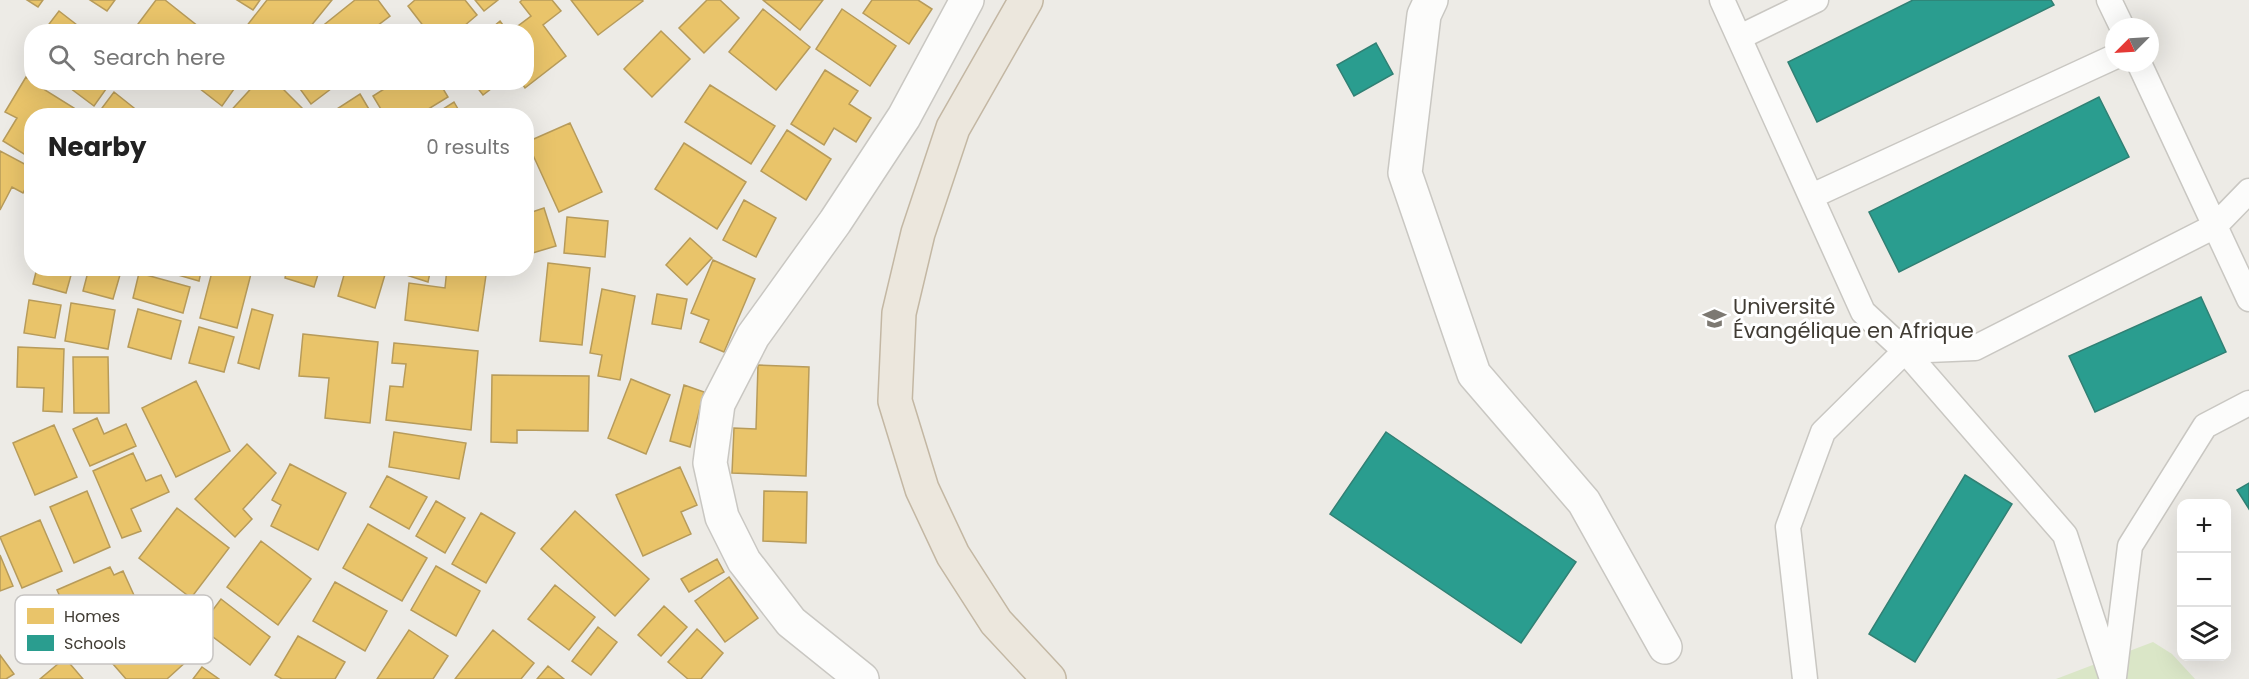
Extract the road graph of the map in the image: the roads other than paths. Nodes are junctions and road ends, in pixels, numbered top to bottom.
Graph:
1 (967, 0) edge
2 (1026, 0) edge
3 (1431, 0) edge
4 (1722, 0) edge
5 (1816, 0) edge
6 (2109, 0) edge
7 (2118, 18) edge
8 (1740, 36) junction
9 (2105, 61) edge
10 (2143, 72) edge
11 (2249, 191) edge
12 (1812, 196) junction
13 (2215, 226) junction
14 (2249, 299) edge
15 (1905, 351) junction
16 (2249, 403) edge
17 (1665, 647) dead end
18 (862, 679) edge
19 (1049, 679) edge
20 (1806, 679) edge
21 (2113, 679) edge

1 - 18 street
2 - 19 highway
3 - 17 street
4 - 8 lane
5 - 8 lane
6 - 7 lane
8 - 12 lane
9 - 12 lane
10 - 13 lane
11 - 13 lane
12 - 15 lane
13 - 14 lane
13 - 15 lane
15 - 20 lane
15 - 21 lane
16 - 21 lane

